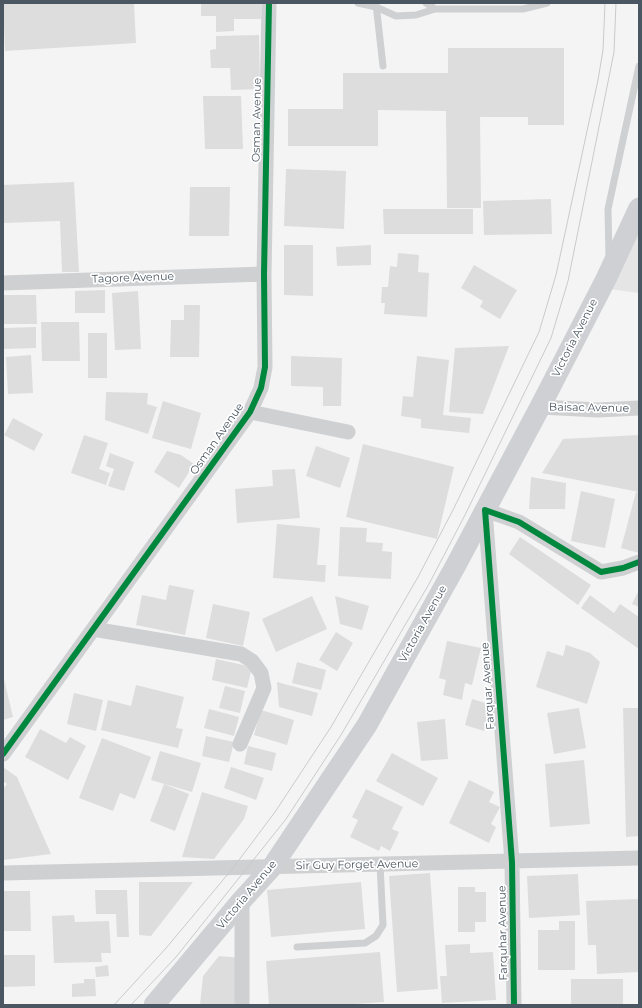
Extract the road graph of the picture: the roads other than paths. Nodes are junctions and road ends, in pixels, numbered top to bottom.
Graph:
1 (269, 3) edge
2 (358, 3) edge
3 (426, 3) edge
4 (547, 3) edge
5 (376, 5) edge
6 (435, 9) junction
7 (383, 66) dead end
8 (639, 66) edge
9 (639, 208) edge
10 (609, 271) junction
11 (264, 274) junction
12 (3, 283) edge
13 (540, 407) junction
14 (639, 408) edge
15 (250, 412) junction
16 (348, 432) dead end
17 (485, 510) junction
18 (639, 562) edge
19 (93, 629) junction
20 (240, 744) dead end
21 (3, 754) edge
22 (639, 858) edge
23 (512, 862) junction
24 (380, 864) junction
25 (272, 867) junction
26 (3, 873) edge
27 (242, 900) junction
28 (297, 947) dead end
29 (154, 1005) edge
30 (242, 1005) edge
31 (514, 1005) edge

1 - 11 street, Osman Avenue
2 - 5 lane
3 - 6 lane
4 - 6 lane
5 - 6 lane
5 - 7 lane
8 - 10 lane
9 - 10 main road, Victoria Avenue
10 - 13 main road, Victoria Avenue
11 - 12 street, Tagore Avenue
11 - 15 street, Osman Avenue
13 - 14 street, Baisac Avenue
13 - 17 main road, Victoria Avenue
15 - 16 street
15 - 19 street, Osman Avenue
17 - 18 street
17 - 23 street, Farquar Avenue
17 - 25 main road, Victoria Avenue
19 - 20 street
19 - 21 street, Osman Avenue
22 - 23 street, Sir Guy Forget Avenue
23 - 24 street, Sir Guy Forget Avenue
23 - 31 street, Farquhar Avenue
24 - 25 street, Sir Guy Forget Avenue
24 - 28 lane
25 - 26 street, Sir Guy Forget Avenue
25 - 27 main road, Victoria Avenue
27 - 29 main road, Victoria Avenue
27 - 30 street

